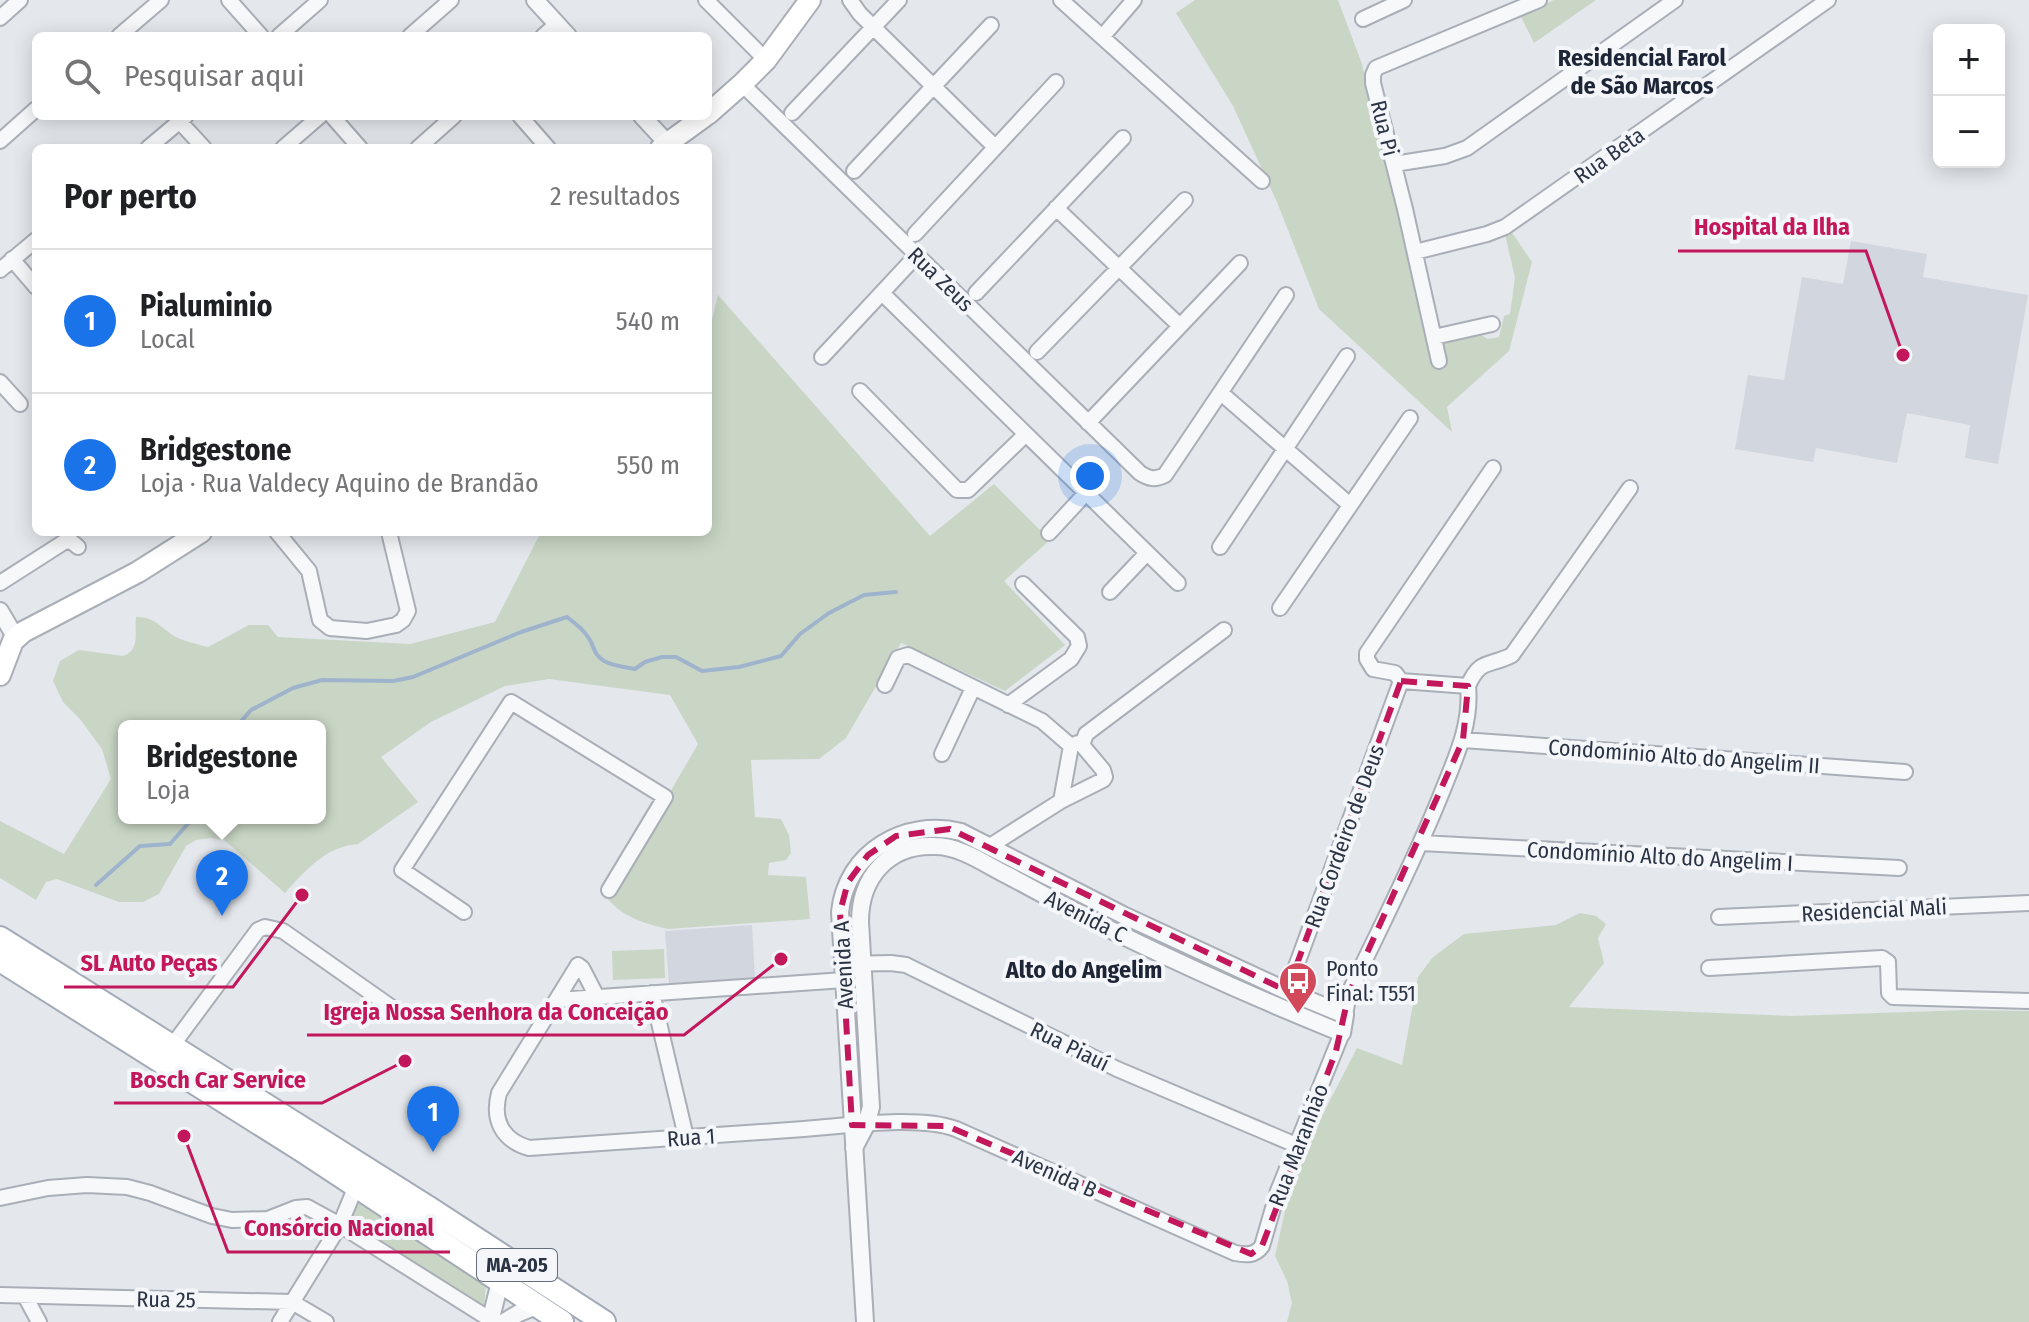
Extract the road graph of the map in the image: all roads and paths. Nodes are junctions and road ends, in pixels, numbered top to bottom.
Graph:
1 (20, 0) edge
2 (229, 0) edge
3 (320, 0) edge
4 (451, 0) edge
5 (535, 0) edge
6 (706, 0) edge
7 (810, 0) edge
8 (838, 0) edge
9 (850, 0) edge
10 (899, 0) edge
11 (1061, 0) edge
12 (1134, 0) edge
13 (1404, 0) edge
14 (1539, 0) edge
15 (1675, 0) edge
16 (1828, 0) edge
17 (157, 1) edge
18 (1506, 6) edge
19 (1652, 6) edge
20 (860, 14) junction
21 (0, 18) edge
22 (1363, 19) dead end
23 (991, 25) dead end
24 (873, 27) junction
25 (562, 30) edge
26 (123, 32) edge
27 (257, 32) edge
28 (284, 32) edge
29 (415, 32) edge
30 (1102, 37) junction
31 (766, 60) junction
32 (1056, 82) dead end
33 (742, 84) junction
34 (933, 86) junction
35 (712, 110) edge
36 (32, 113) edge
37 (792, 113) dead end
38 (182, 120) edge
39 (184, 120) edge
40 (315, 120) edge
41 (336, 120) edge
42 (450, 120) edge
43 (524, 120) edge
44 (645, 120) edge
45 (699, 120) edge
46 (1123, 138) dead end
47 (0, 141) edge
48 (153, 144) edge
49 (201, 144) edge
50 (288, 144) edge
51 (356, 144) edge
52 (426, 144) edge
53 (544, 144) edge
54 (663, 144) edge
55 (667, 144) edge
56 (995, 147) junction
57 (1394, 164) junction
58 (854, 171) dead end
59 (1262, 181) dead end
60 (1185, 200) dead end
61 (1056, 208) junction
62 (915, 234) dead end
63 (32, 243) edge
64 (1415, 252) junction
65 (917, 255) junction
66 (12, 259) junction
67 (1240, 263) dead end
68 (1119, 268) junction
69 (0, 270) edge
70 (32, 282) edge
71 (882, 293) junction
72 (976, 293) dead end
73 (1286, 295) dead end
74 (1492, 324) dead end
75 (1180, 326) junction
76 (1434, 337) junction
77 (1037, 352) dead end
78 (1347, 356) dead end
79 (822, 357) dead end
80 (1439, 361) dead end
81 (2, 389) edge
82 (860, 391) dead end
83 (1221, 393) junction
84 (20, 404) dead end
85 (1410, 418) dead end
86 (1088, 423) junction
87 (1026, 434) junction
88 (1286, 449) junction
89 (1493, 468) dead end
90 (1630, 488) dead end
91 (1086, 493) junction
92 (1350, 505) junction
93 (1049, 533) dead end
94 (195, 536) edge
95 (280, 536) edge
96 (390, 536) edge
97 (78, 547) dead end
98 (1220, 547) dead end
99 (1147, 553) junction
100 (0, 583) edge
101 (1178, 583) dead end
102 (1023, 584) dead end
103 (1110, 592) dead end
104 (1280, 608) dead end
105 (0, 611) edge
106 (1224, 630) dead end
107 (16, 638) junction
108 (0, 675) edge
109 (1401, 681) junction
110 (885, 685) dead end
111 (1468, 686) junction
112 (973, 688) junction
113 (1008, 705) junction
114 (1463, 740) junction
115 (1077, 746) junction
116 (942, 754) dead end
117 (1905, 772) dead end
118 (1061, 801) junction
119 (926, 828) joint
120 (1421, 843) junction
121 (990, 846) junction
122 (901, 852) joint
123 (1899, 868) dead end
124 (609, 890) dead end
125 (2029, 903) edge
126 (464, 912) dead end
127 (1123, 915) junction
128 (1719, 917) dead end
129 (1115, 932) junction
130 (0, 938) edge
131 (0, 960) edge
132 (862, 963) junction
133 (1709, 968) dead end
134 (843, 972) junction
135 (1287, 991) junction
136 (652, 993) junction
137 (597, 997) junction
138 (557, 1000) junction
139 (2029, 1001) edge
140 (401, 1014) dead end
141 (1345, 1015) junction
142 (1342, 1033) junction
143 (172, 1046) junction
144 (859, 1125) junction
145 (686, 1137) junction
146 (1296, 1145) junction
147 (356, 1186) junction
148 (0, 1198) edge
149 (340, 1225) junction
150 (1251, 1254) joint
151 (500, 1282) junction
152 (0, 1295) edge
153 (25, 1296) junction
154 (292, 1302) junction
155 (536, 1306) junction
156 (39, 1322) edge
157 (280, 1322) edge
158 (326, 1322) edge
159 (495, 1322) edge
160 (562, 1322) edge
161 (588, 1322) edge
162 (604, 1322) edge
163 (865, 1322) edge

1 - 21 street
2 - 27 street
3 - 28 street
4 - 29 street
5 - 25 street
6 - 31 street
7 - 31 main road
8 - 20 street
9 - 20 street
10 - 24 street
11 - 30 street
12 - 30 street
13 - 22 street
14 - 18 street, Rua Pi
15 - 19 street
16 - 64 street, Rua Beta
17 - 26 street
18 - 57 street, Rua Pi
19 - 57 street
20 - 24 street
23 - 34 street
24 - 34 street
24 - 37 street
30 - 59 street
31 - 33 main road
32 - 56 street
33 - 35 main road
33 - 65 street, Rua Zeus
34 - 56 street
34 - 58 street
36 - 47 street
38 - 48 street
39 - 49 street
40 - 50 street
41 - 51 street
42 - 52 street
43 - 53 street
44 - 54 street
45 - 55 main road
46 - 61 street
56 - 62 street
57 - 64 street, Rua Pi
60 - 68 street
61 - 68 street
61 - 72 street
63 - 66 street
64 - 76 street, Rua Pi
65 - 71 street
65 - 86 street, Rua Zeus
66 - 69 street
66 - 70 street
67 - 75 street
68 - 75 street
68 - 77 street
71 - 79 street
71 - 87 street
73 - 83 street
74 - 76 street
75 - 86 street
76 - 80 street, Rua Pi
78 - 88 street
81 - 84 street
82 - 87 street
83 - 86 street, Rua Zeus
83 - 88 street
85 - 92 street
87 - 91 street
88 - 92 street
88 - 98 street
89 - 109 street
90 - 111 street
91 - 93 street
91 - 99 street
92 - 104 street
94 - 107 main road
95 - 96 street
97 - 100 street
99 - 101 street
99 - 103 street
102 - 113 street
105 - 107 street
106 - 115 street
107 - 108 main road
109 - 111 street
109 - 135 street, Rua Cordeiro de Deus
110 - 112 street
111 - 114 street
112 - 113 street
112 - 116 street
113 - 115 street
114 - 117 street, Condomínio Alto do Angelim II
114 - 120 street
115 - 118 street
115 - 118 street
118 - 121 street
119 - 121 street, Avenida C
119 - 134 street, Avenida A
120 - 123 street, Condomínio Alto do Angelim I
120 - 141 street
121 - 127 street, Avenida C
122 - 129 street, Avenida C
122 - 132 street, Avenida A
124 - 126 street
125 - 128 street, Residencial Mali
127 - 129 street
127 - 135 street, Avenida C
129 - 142 street, Avenida C
130 - 143 main road, MA-205
131 - 147 main road, MA-205
132 - 134 street, Rua Piauí
132 - 144 street, Avenida A
132 - 146 street, Rua Piauí
133 - 139 street
134 - 136 street, Rua Piauí
134 - 144 street, Avenida A
135 - 141 street, Avenida C
136 - 137 street, Rua Piauí
136 - 145 street
137 - 138 street, Rua Piauí
137 - 138 street
138 - 145 street, Rua 1
140 - 143 street
141 - 142 street
142 - 146 street, Rua Maranhão
143 - 162 main road, MA-205
144 - 145 street, Rua 1
144 - 150 street, Avenida B
144 - 163 street, Avenida A
146 - 150 street, Rua Maranhão
147 - 149 street
147 - 151 main road, MA-205
148 - 149 street
149 - 154 street
149 - 159 street
151 - 155 main road, MA-205
151 - 159 street
151 - 161 main road
152 - 153 street, Rua 25
153 - 154 street, Rua 25
153 - 156 street
154 - 157 street
154 - 158 street, Rua 25
155 - 159 street
155 - 160 main road, MA-205

